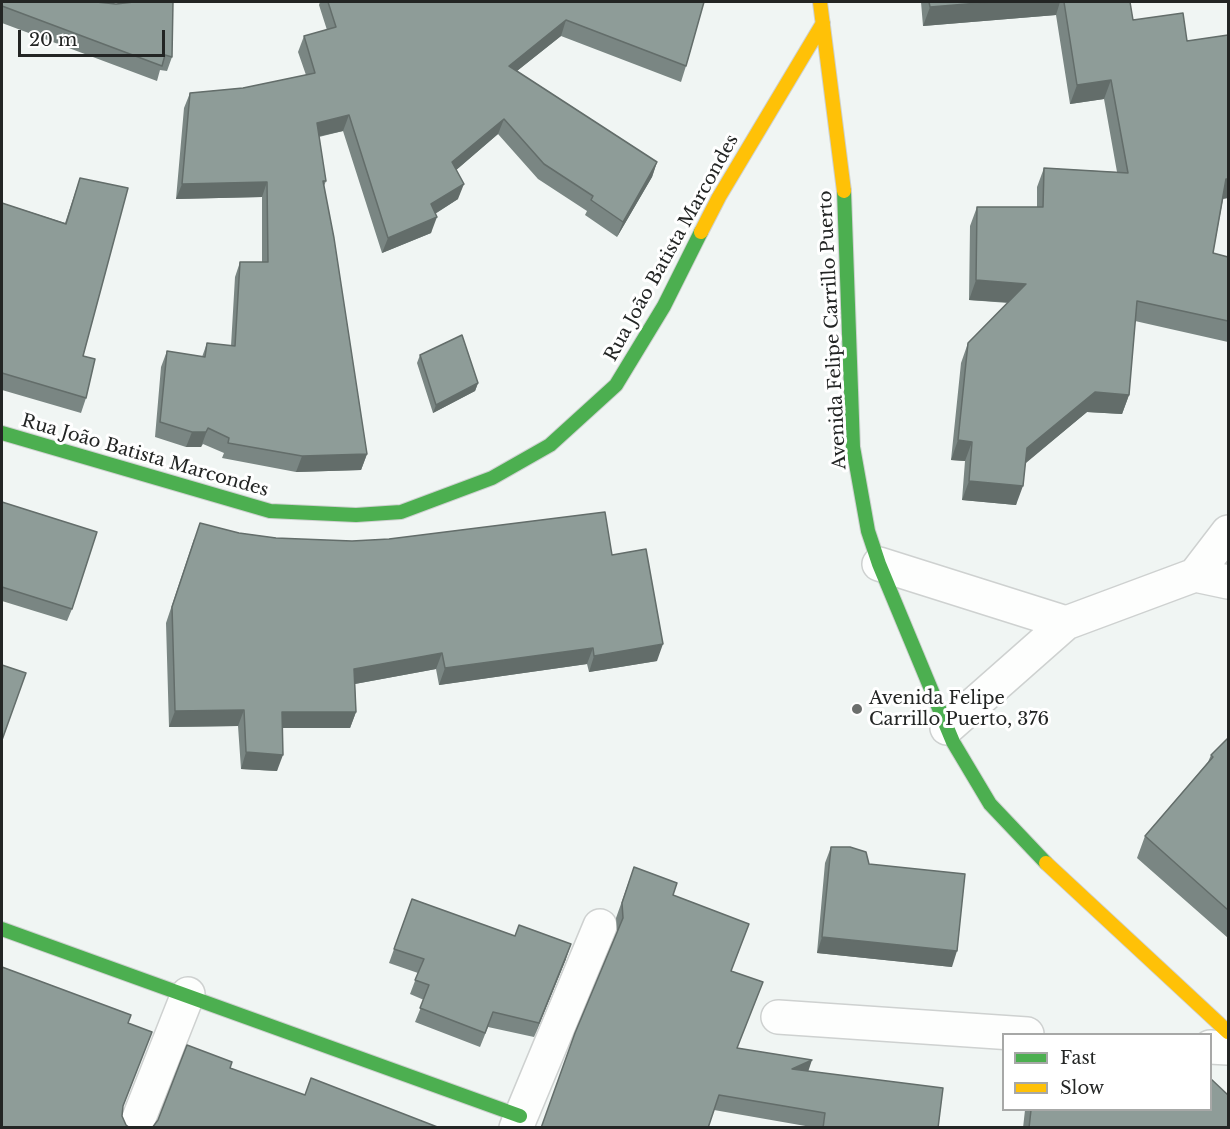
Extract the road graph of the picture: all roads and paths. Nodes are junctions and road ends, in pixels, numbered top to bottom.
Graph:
1 (820, 2) edge
2 (823, 23) junction
3 (2, 433) edge
4 (1228, 532) edge
5 (879, 564) junction
6 (1195, 575) junction
7 (1228, 582) edge
8 (1066, 623) junction
9 (947, 728) junction
10 (600, 926) dead end
11 (2, 929) edge
12 (188, 994) junction
13 (778, 1017) dead end
14 (1228, 1032) edge
15 (1002, 1033) edge
16 (1212, 1047) edge
17 (1228, 1048) edge
18 (518, 1122) edge
19 (135, 1128) edge

1 - 2 street, Avenida Felipe Carrillo Puerto
2 - 3 street, Rua João Batista Marcondes
2 - 5 street, Avenida Felipe Carrillo Puerto
4 - 6 street
5 - 8 street
5 - 9 street, Avenida Felipe Carrillo Puerto
6 - 7 street
6 - 8 street
8 - 9 street
9 - 14 street, Avenida Felipe Carrillo Puerto
10 - 18 street
11 - 12 street
12 - 18 street
12 - 19 street
13 - 15 street
16 - 17 street

